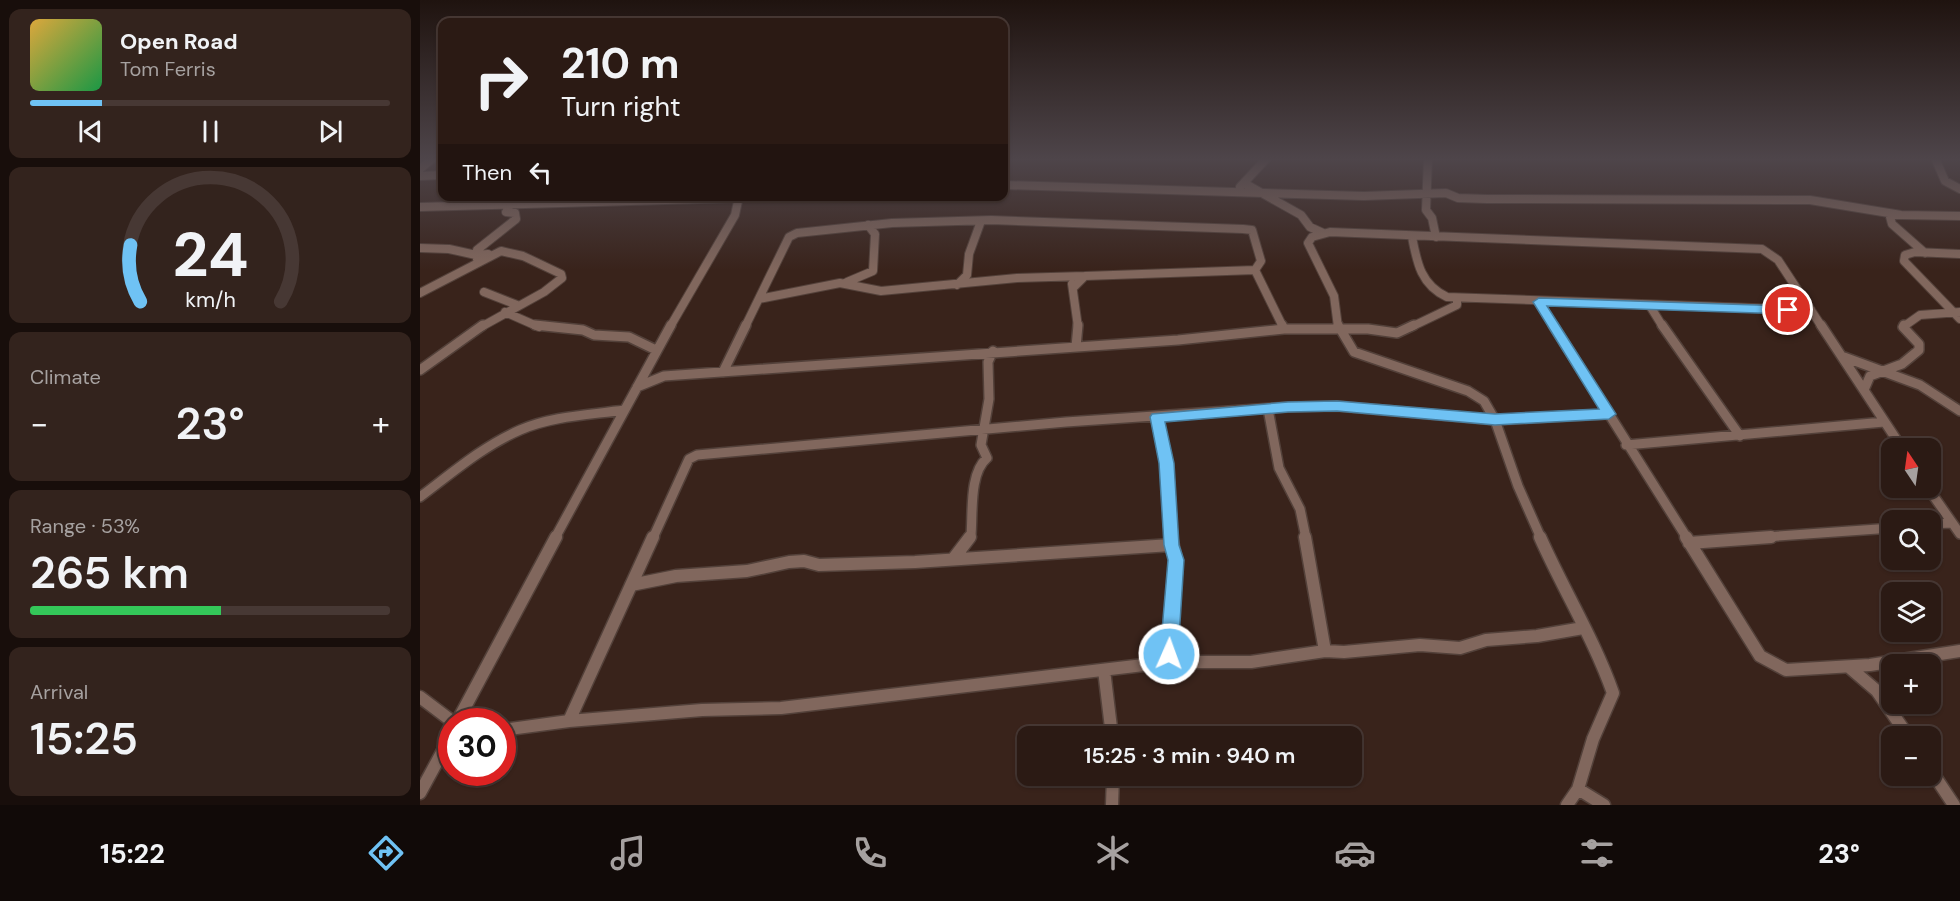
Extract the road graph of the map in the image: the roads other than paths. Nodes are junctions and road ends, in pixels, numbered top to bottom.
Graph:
1 (1428, 195) edge
2 (1265, 196) edge
3 (1452, 196) edge
4 (493, 201) edge
5 (607, 201) edge
6 (737, 201) edge
7 (511, 204) junction
8 (492, 205) junction
9 (420, 207) edge
10 (1889, 213) junction
11 (1960, 216) edge
12 (981, 221) junction
13 (886, 223) junction
14 (868, 225) junction
15 (1310, 227) junction
16 (875, 232) junction
17 (1323, 233) junction
18 (1312, 237) junction
19 (1412, 237) junction
20 (1436, 237) junction
21 (420, 248) edge
22 (1925, 253) junction
23 (1960, 254) edge
24 (475, 260) junction
25 (1255, 270) junction
26 (873, 271) junction
27 (1085, 276) junction
28 (1064, 277) junction
29 (840, 283) junction
30 (957, 285) junction
31 (1074, 287) junction
32 (873, 289) junction
33 (484, 292) dead end
34 (420, 293) edge
35 (1457, 298) junction
36 (759, 299) junction
37 (1539, 302) junction
38 (517, 305) junction
39 (1650, 306) junction
40 (1811, 310) junction
41 (505, 312) junction
42 (1956, 312) edge
43 (1960, 319) edge
44 (1284, 329) junction
45 (1338, 329) junction
46 (1076, 347) junction
47 (656, 350) junction
48 (993, 351) junction
49 (1842, 356) junction
50 (648, 364) junction
51 (420, 370) edge
52 (1880, 371) junction
53 (723, 372) junction
54 (664, 376) junction
55 (637, 387) junction
56 (1864, 390) junction
57 (1268, 409) junction
58 (624, 410) junction
59 (1960, 411) edge
60 (1609, 414) junction
61 (1157, 417) junction
62 (1495, 420) junction
63 (1884, 422) junction
64 (982, 431) junction
65 (1740, 435) junction
66 (1895, 438) edge
67 (1626, 445) junction
68 (420, 497) edge
69 (1935, 498) edge
70 (1952, 523) junction
71 (1941, 524) edge
72 (1881, 529) edge
73 (1960, 534) edge
74 (1689, 543) junction
75 (1172, 545) junction
76 (954, 558) junction
77 (631, 585) junction
78 (1583, 628) junction
79 (1325, 651) junction
80 (1960, 651) edge
81 (1169, 662) junction
82 (1849, 667) junction
83 (1104, 670) junction
84 (423, 703) edge
85 (463, 708) edge
86 (438, 712) edge
87 (569, 721) junction
88 (1112, 726) edge
89 (1901, 726) edge
90 (516, 728) edge
91 (438, 760) edge
92 (1113, 786) edge
93 (1941, 786) edge
94 (1578, 789) junction
95 (420, 793) edge
96 (1112, 805) edge
97 (1567, 805) edge
98 (1604, 805) edge
99 (1954, 805) edge

1 - 20 street
2 - 15 street
3 - 10 street
4 - 8 street
5 - 7 street
6 - 47 street
7 - 8 street
7 - 24 street
8 - 9 street
10 - 11 street
10 - 22 street
12 - 13 street
12 - 25 street
12 - 30 street
13 - 14 street
13 - 16 street
14 - 16 street
14 - 36 street
15 - 17 street
15 - 18 street
16 - 26 street
17 - 18 street
17 - 19 street
18 - 45 street
19 - 20 street
19 - 35 street
20 - 40 street
21 - 24 street
22 - 23 street
22 - 42 street
24 - 34 street
24 - 38 street
25 - 27 street
25 - 44 street
26 - 29 street
26 - 32 street
27 - 28 street
27 - 31 street
28 - 30 street
28 - 31 street
29 - 32 street
29 - 36 street
30 - 32 street
31 - 46 street
33 - 38 street
35 - 37 street
35 - 45 street
36 - 53 street
37 - 39 street
37 - 60 street
38 - 41 street
39 - 40 street
39 - 65 street
40 - 49 street
41 - 47 street
41 - 51 street
42 - 43 street
42 - 52 street
44 - 45 street
44 - 46 street
45 - 62 street
46 - 48 street
47 - 50 street
48 - 53 street
48 - 64 street
49 - 52 street
49 - 56 street
50 - 54 street
50 - 55 street
52 - 56 street
52 - 59 street
53 - 54 street
54 - 55 street
55 - 58 street
56 - 63 street
57 - 61 street
57 - 62 street
57 - 79 street
58 - 68 street
58 - 85 street
60 - 62 street
60 - 67 street
61 - 64 street
61 - 75 street
62 - 78 street
63 - 65 street
63 - 66 street
64 - 76 street
64 - 77 street
65 - 67 street
67 - 74 street
69 - 70 street
70 - 71 street
70 - 73 street
72 - 74 street
74 - 82 street
75 - 76 street
75 - 81 street
76 - 77 street
77 - 87 street
78 - 79 street
78 - 94 street
79 - 81 street
80 - 82 street
81 - 83 street
82 - 89 street
83 - 87 street
83 - 88 street
84 - 86 street
87 - 90 street
91 - 95 street
92 - 96 street
93 - 99 street
94 - 97 street
94 - 98 street

